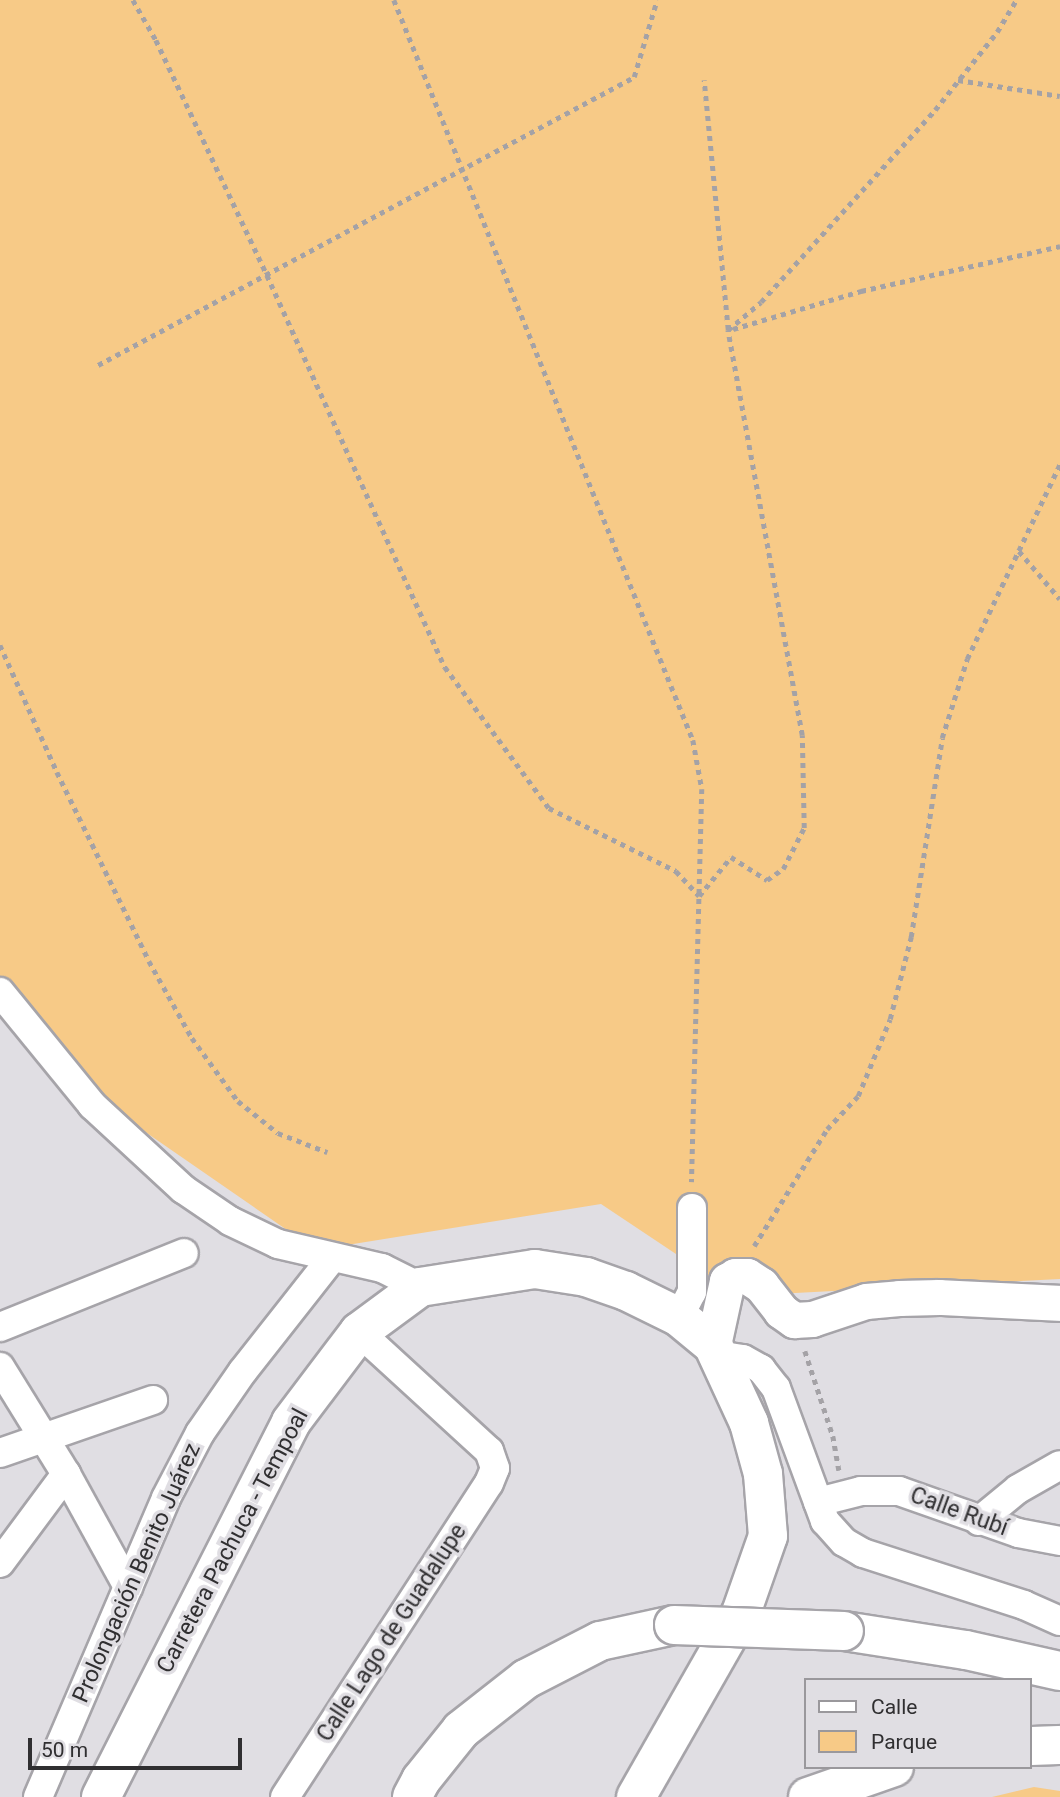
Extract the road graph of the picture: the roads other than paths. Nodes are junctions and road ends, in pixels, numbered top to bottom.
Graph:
1 (0, 992) edge
2 (692, 1208) road end
3 (184, 1253) dead end
4 (331, 1259) junction
5 (420, 1287) junction
6 (1060, 1303) edge
7 (679, 1317) junction
8 (0, 1326) edge
9 (359, 1332) junction
10 (715, 1350) junction
11 (0, 1367) edge
12 (153, 1400) dead end
13 (45, 1439) junction
14 (0, 1453) edge
15 (1060, 1465) edge
16 (66, 1474) junction
17 (829, 1499) junction
18 (979, 1521) junction
19 (1060, 1541) edge
20 (0, 1563) edge
21 (128, 1587) junction
22 (1060, 1621) edge
23 (1060, 1671) edge
24 (1060, 1745) edge
25 (1032, 1746) edge
26 (888, 1769) edge
27 (38, 1797) edge
28 (101, 1797) edge
29 (285, 1797) edge
30 (412, 1797) edge
31 (636, 1797) edge
32 (808, 1797) edge

1 - 4 street
2 - 7 street
3 - 8 street
4 - 5 street
4 - 21 street, Prolongación Benito Juárez
5 - 7 main road, Carretera Pachuca - Tempoal
5 - 9 main road, Carretera Pachuca - Tempoal
6 - 10 street
7 - 10 main road, Carretera Pachuca - Tempoal
9 - 28 main road, Carretera Pachuca - Tempoal
9 - 29 street, Calle Lago de Guadalupe
10 - 17 street
10 - 31 main road, Carretera Pachuca - Tempoal
11 - 13 street
12 - 13 street
13 - 14 street
13 - 16 street
15 - 18 street
16 - 20 street
16 - 21 street
17 - 18 street, Calle Rubí
17 - 22 street
18 - 19 street, Calle Rubí
21 - 27 street, Prolongación Benito Juárez
23 - 30 main road, bridge
24 - 25 main road
26 - 32 main road

